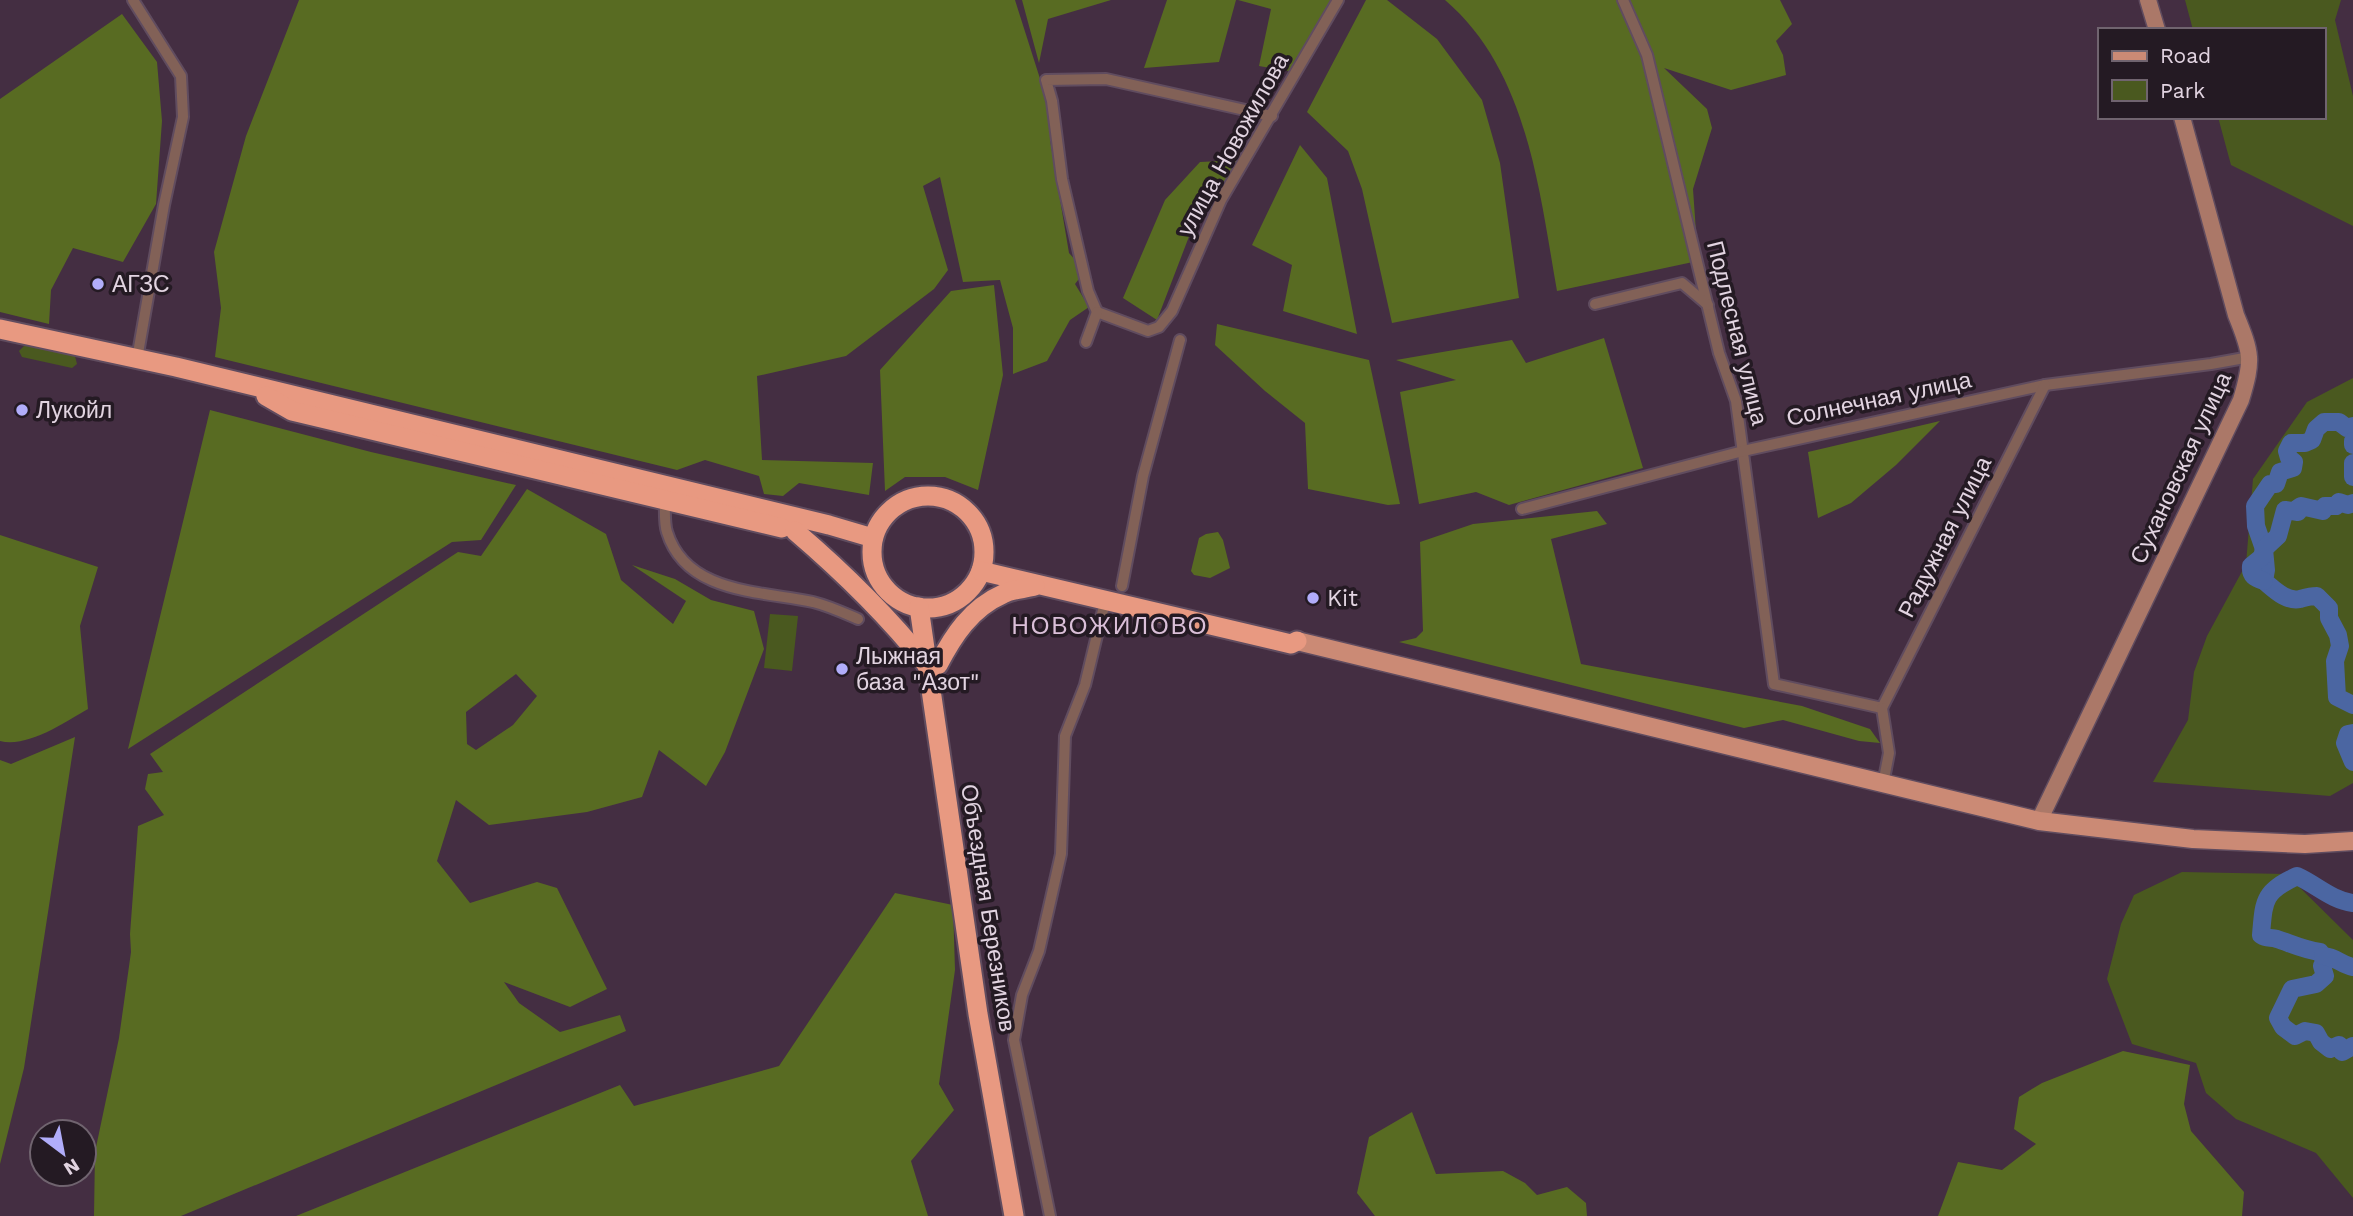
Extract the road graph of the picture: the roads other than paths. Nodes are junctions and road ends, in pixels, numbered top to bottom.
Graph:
1 (133, 0) edge
2 (1338, 0) edge
3 (1623, 0) edge
4 (2147, 0) edge
5 (2156, 28) edge
6 (1272, 116) junction
7 (2183, 119) edge
8 (1595, 304) dead end
9 (1708, 305) junction
10 (1097, 312) junction
11 (0, 329) edge
12 (1181, 341) dead end
13 (1086, 342) dead end
14 (2250, 357) junction
15 (136, 359) junction
16 (247, 385) junction
17 (2045, 385) junction
18 (1743, 451) junction
19 (665, 500) junction
20 (1522, 509) dead end
21 (795, 531) junction
22 (872, 543) junction
23 (982, 567) junction
24 (1042, 585) junction
25 (1122, 586) dead end
26 (1104, 606) dead end
27 (925, 607) junction
28 (858, 619) dead end
29 (1297, 641) junction
30 (933, 665) junction
31 (1882, 708) junction
32 (1882, 784) junction
33 (2039, 821) junction
34 (2353, 841) edge
35 (1014, 1216) edge
36 (1024, 1216) edge
37 (1050, 1216) edge

1 - 15 street
2 - 6 street, улица Новожилова
3 - 9 street, Подлесная улица
4 - 5 street
6 - 10 street, улица Новожилова
6 - 10 street
7 - 14 street, Сухановская улица
8 - 9 street
9 - 18 street, Подлесная улица
10 - 13 street
11 - 15 highway
12 - 25 street
14 - 17 street, Солнечная улица
14 - 33 street, Сухановская улица
15 - 16 highway
16 - 19 highway
16 - 22 highway
17 - 18 street, Солнечная улица
17 - 31 street, Радужная улица
18 - 20 street, Солнечная улица
18 - 31 street, Подлесная улица
19 - 21 highway
19 - 28 street
21 - 22 highway
21 - 30 highway
22 - 23 highway
22 - 27 highway
23 - 24 highway
23 - 27 highway
23 - 29 highway
24 - 29 highway
24 - 30 highway
26 - 37 street
27 - 30 highway, Объездная Березников
29 - 32 main road
30 - 35 highway, Объездная Березников
30 - 36 highway, Объездная Березников
31 - 32 street
32 - 33 main road
33 - 34 main road

